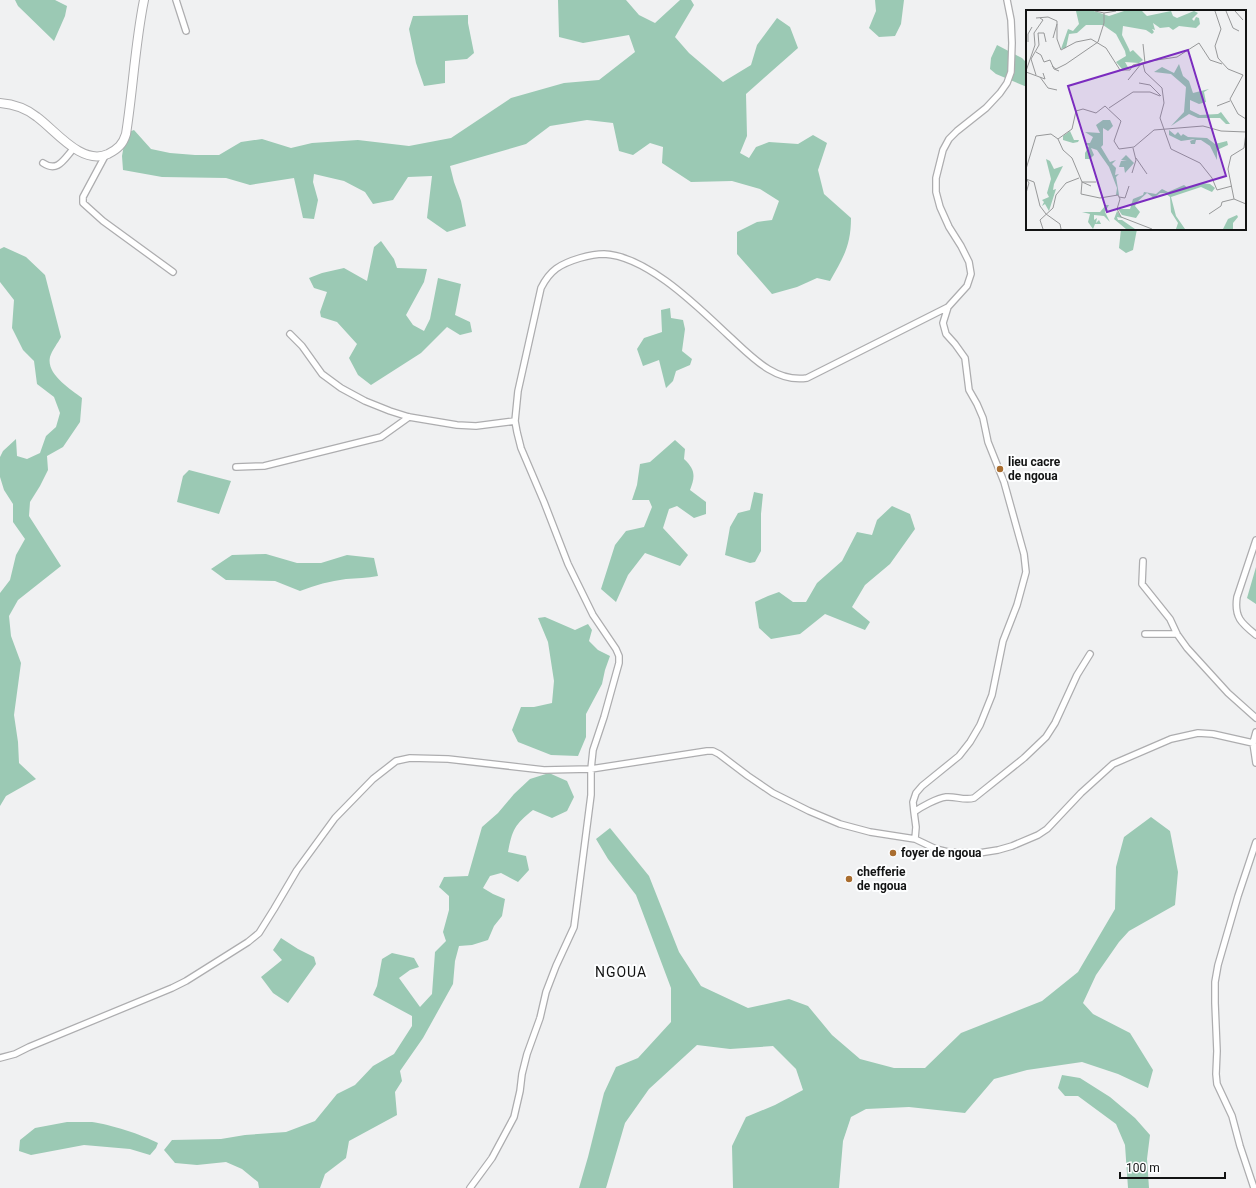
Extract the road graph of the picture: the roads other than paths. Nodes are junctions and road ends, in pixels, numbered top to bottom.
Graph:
1 (144, 0) edge
2 (176, 0) edge
3 (1007, 0) edge
4 (186, 31) dead end
5 (0, 103) edge
6 (74, 148) junction
7 (105, 156) junction
8 (43, 163) dead end
9 (173, 272) dead end
10 (948, 307) junction
11 (290, 334) dead end
12 (409, 417) junction
13 (516, 421) junction
14 (236, 467) dead end
15 (1256, 540) edge
16 (1142, 561) dead end
17 (1145, 634) dead end
18 (1177, 634) junction
19 (1256, 635) edge
20 (1090, 654) dead end
21 (1256, 718) edge
22 (1256, 732) edge
23 (1253, 743) junction
24 (1256, 763) edge
25 (591, 769) junction
26 (914, 812) junction
27 (915, 839) junction
28 (1256, 842) edge
29 (0, 1058) edge
30 (470, 1188) edge
31 (1254, 1188) edge

1 - 7 street
2 - 4 street
3 - 10 street
5 - 6 street
6 - 7 street
6 - 8 street
7 - 9 street
10 - 13 street
10 - 26 street
11 - 12 street
12 - 13 street
12 - 14 street
13 - 25 street
15 - 19 street
16 - 18 street
17 - 18 street
18 - 21 street
20 - 26 street
22 - 23 street
23 - 24 street
23 - 27 street
25 - 27 street
25 - 29 street
25 - 30 street
26 - 27 street
28 - 31 street

